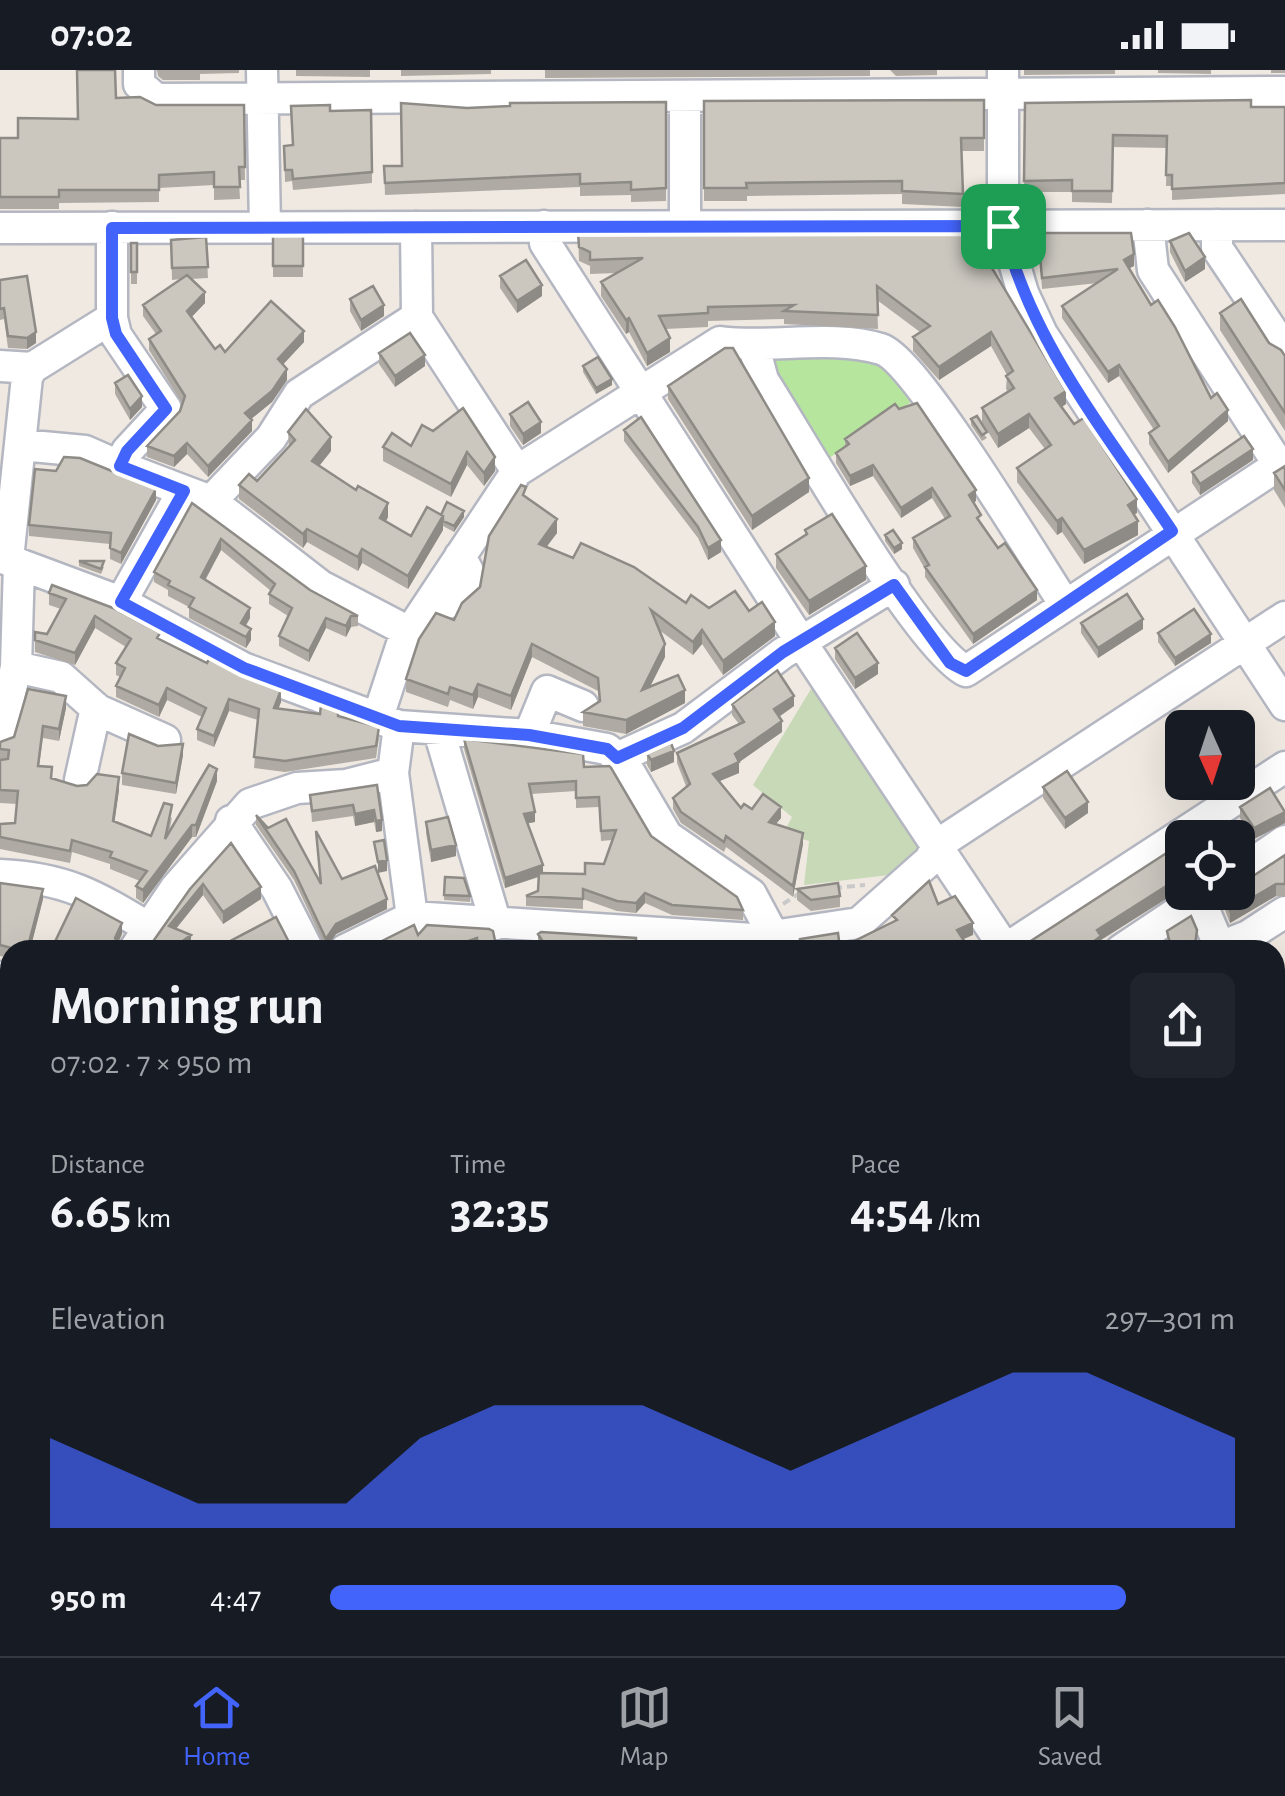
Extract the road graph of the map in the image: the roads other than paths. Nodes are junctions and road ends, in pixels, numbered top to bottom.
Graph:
1 (140, 70) edge
2 (1247, 81) edge
3 (884, 82) edge
4 (1003, 82) edge
5 (1131, 82) edge
6 (512, 83) edge
7 (262, 84) edge
8 (393, 84) edge
9 (1285, 92) edge
10 (685, 96) junction
11 (1285, 224) edge
12 (1148, 225) junction
13 (1217, 225) junction
14 (416, 226) junction
15 (544, 226) junction
16 (685, 226) junction
17 (1003, 226) junction
18 (265, 227) junction
19 (0, 228) edge
20 (112, 228) junction
21 (417, 317) junction
22 (112, 318) junction
23 (754, 346) junction
24 (1285, 350) edge
25 (0, 366) edge
26 (32, 368) junction
27 (641, 390) junction
28 (20, 445) junction
29 (1282, 463) edge
30 (120, 466) junction
31 (516, 471) junction
32 (197, 496) junction
33 (1172, 531) junction
34 (9, 560) edge
35 (894, 585) junction
36 (121, 602) junction
37 (1064, 604) junction
38 (1285, 617) edge
39 (410, 632) junction
40 (1245, 643) junction
41 (802, 645) junction
42 (16, 667) junction
43 (1285, 705) edge
44 (584, 706) edge
45 (96, 708) junction
46 (388, 722) junction
47 (439, 731) junction
48 (529, 735) junction
49 (0, 737) edge
50 (165, 740) dead end
51 (617, 758) junction
52 (1285, 767) edge
53 (393, 773) junction
54 (80, 780) dead end
55 (231, 821) junction
56 (1285, 842) edge
57 (937, 845) junction
58 (1255, 862) edge
59 (0, 875) edge
60 (1183, 910) edge
61 (1207, 910) edge
62 (1285, 912) edge
63 (412, 917) junction
64 (505, 924) junction
65 (772, 932) edge
66 (142, 939) edge
67 (303, 940) edge
68 (365, 940) edge
69 (523, 940) edge
70 (999, 940) edge
71 (1020, 940) edge
72 (1140, 940) edge
73 (1215, 940) edge
74 (1234, 940) edge

1 - 7 street
2 - 5 street
2 - 9 street
3 - 4 street
3 - 10 street
4 - 5 street
4 - 17 street
6 - 8 street
6 - 10 street
7 - 8 street
7 - 18 street
10 - 16 street
11 - 13 street
12 - 13 street
12 - 17 street
12 - 29 street
13 - 24 street
14 - 15 street
14 - 18 street
14 - 21 street
15 - 16 street
15 - 27 street
16 - 17 street
17 - 33 street
18 - 20 street
19 - 20 street
20 - 22 street
21 - 31 street
21 - 32 street
22 - 26 street
22 - 30 street
23 - 27 street
23 - 35 street
23 - 37 street
25 - 26 street
26 - 28 street
27 - 31 street
27 - 41 street
28 - 30 street
28 - 34 street
29 - 33 street
30 - 32 street
31 - 39 street
32 - 36 street
32 - 39 street
33 - 37 street
33 - 40 street
34 - 36 street
34 - 42 street
35 - 37 street
35 - 41 street
36 - 46 street
38 - 40 street
39 - 46 street
40 - 43 street
40 - 57 street
41 - 51 street
41 - 57 street
42 - 45 street
42 - 49 street
44 - 48 street
45 - 50 street
45 - 54 street
46 - 47 street
46 - 53 street
47 - 48 street
47 - 64 street
48 - 51 street
51 - 65 street
52 - 71 street
53 - 55 street
53 - 63 street
55 - 66 street
55 - 67 street
56 - 58 street
57 - 65 street
57 - 70 street
59 - 66 street
60 - 72 street
61 - 73 street
62 - 74 street
63 - 64 street
63 - 68 street
64 - 65 street
64 - 69 street

